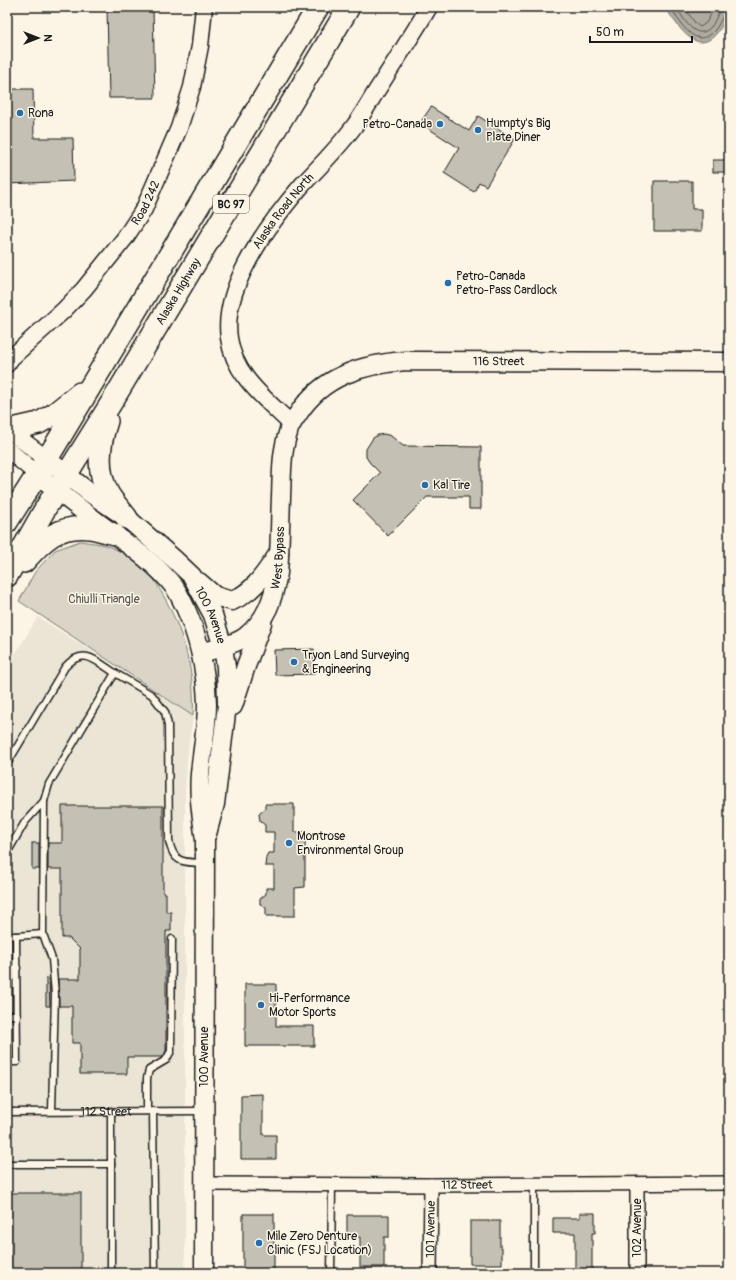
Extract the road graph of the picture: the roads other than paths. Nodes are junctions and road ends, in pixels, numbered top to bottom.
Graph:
1 (204, 7) edge
2 (318, 7) edge
3 (348, 7) edge
4 (429, 7) edge
5 (8, 360) edge
6 (729, 362) edge
7 (93, 382) junction
8 (113, 400) junction
9 (292, 424) junction
10 (7, 434) edge
11 (42, 466) junction
12 (62, 483) junction
13 (127, 518) junction
14 (7, 522) edge
15 (114, 534) junction
16 (279, 554) junction
17 (7, 576) edge
18 (192, 576) junction
19 (7, 582) edge
20 (265, 616) junction
21 (223, 647) junction
22 (201, 653) junction
23 (115, 673) junction
24 (223, 744) junction
25 (7, 764) edge
26 (44, 801) junction
27 (205, 840) junction
28 (7, 853) edge
29 (204, 862) junction
30 (43, 934) junction
31 (7, 936) edge
32 (16, 936) junction
33 (172, 939) dead end
34 (7, 968) edge
35 (17, 968) junction
36 (7, 1015) edge
37 (17, 1015) junction
38 (7, 1062) edge
39 (52, 1111) junction
40 (111, 1111) junction
41 (150, 1111) junction
42 (204, 1111) junction
43 (7, 1112) edge
44 (7, 1164) edge
45 (111, 1164) junction
46 (729, 1183) edge
47 (204, 1184) junction
48 (534, 1184) junction
49 (637, 1184) junction
50 (332, 1185) junction
51 (431, 1185) junction
52 (111, 1273) edge
53 (155, 1273) edge
54 (204, 1273) edge
55 (331, 1273) edge
56 (430, 1273) edge
57 (534, 1273) edge
58 (637, 1273) edge

1 - 5 street, Road 242
2 - 7 highway, BC 97
3 - 8 highway, Alaska Highway / BC 97
4 - 9 street, Alaska Road North
6 - 9 main road, 116 Street
7 - 10 highway
7 - 11 highway, BC 97
8 - 12 highway, Alaska Highway / BC 97
8 - 13 highway
9 - 16 main road, West Bypass
10 - 11 street
11 - 12 main road, 100 Avenue
11 - 14 highway, BC 97
12 - 13 main road, 100 Avenue
12 - 15 main road, 100 Avenue
12 - 17 highway, Alaska Highway / BC 97
13 - 18 main road, 100 Avenue
15 - 19 highway
15 - 22 main road, 100 Avenue
16 - 18 main road
16 - 20 main road, West Bypass
18 - 21 main road, 100 Avenue
20 - 21 main road, West Bypass
20 - 24 main road
21 - 22 main road, West Bypass
21 - 24 main road, 100 Avenue
22 - 27 main road, 100 Avenue
23 - 25 lane
23 - 26 lane
23 - 29 lane
24 - 27 main road, 100 Avenue
26 - 28 lane
26 - 30 lane
27 - 29 main road, 100 Avenue
29 - 42 main road, 100 Avenue
30 - 32 lane
30 - 39 lane
31 - 32 lane
32 - 35 lane
33 - 41 lane
34 - 35 lane
35 - 37 lane
36 - 37 lane
37 - 38 lane
39 - 40 lane, 112 Street
39 - 43 lane, 112 Street
40 - 41 lane, 112 Street
40 - 45 lane
41 - 42 lane, 112 Street
41 - 53 lane
42 - 47 main road, 100 Avenue
44 - 45 lane
45 - 52 lane
46 - 49 street, 112 Street
47 - 50 street, 112 Street
47 - 54 main road, 100 Avenue
48 - 49 street, 112 Street
48 - 51 street, 112 Street
48 - 57 lane
49 - 58 street, 102 Avenue
50 - 51 street, 112 Street
50 - 55 lane
51 - 56 street, 101 Avenue

